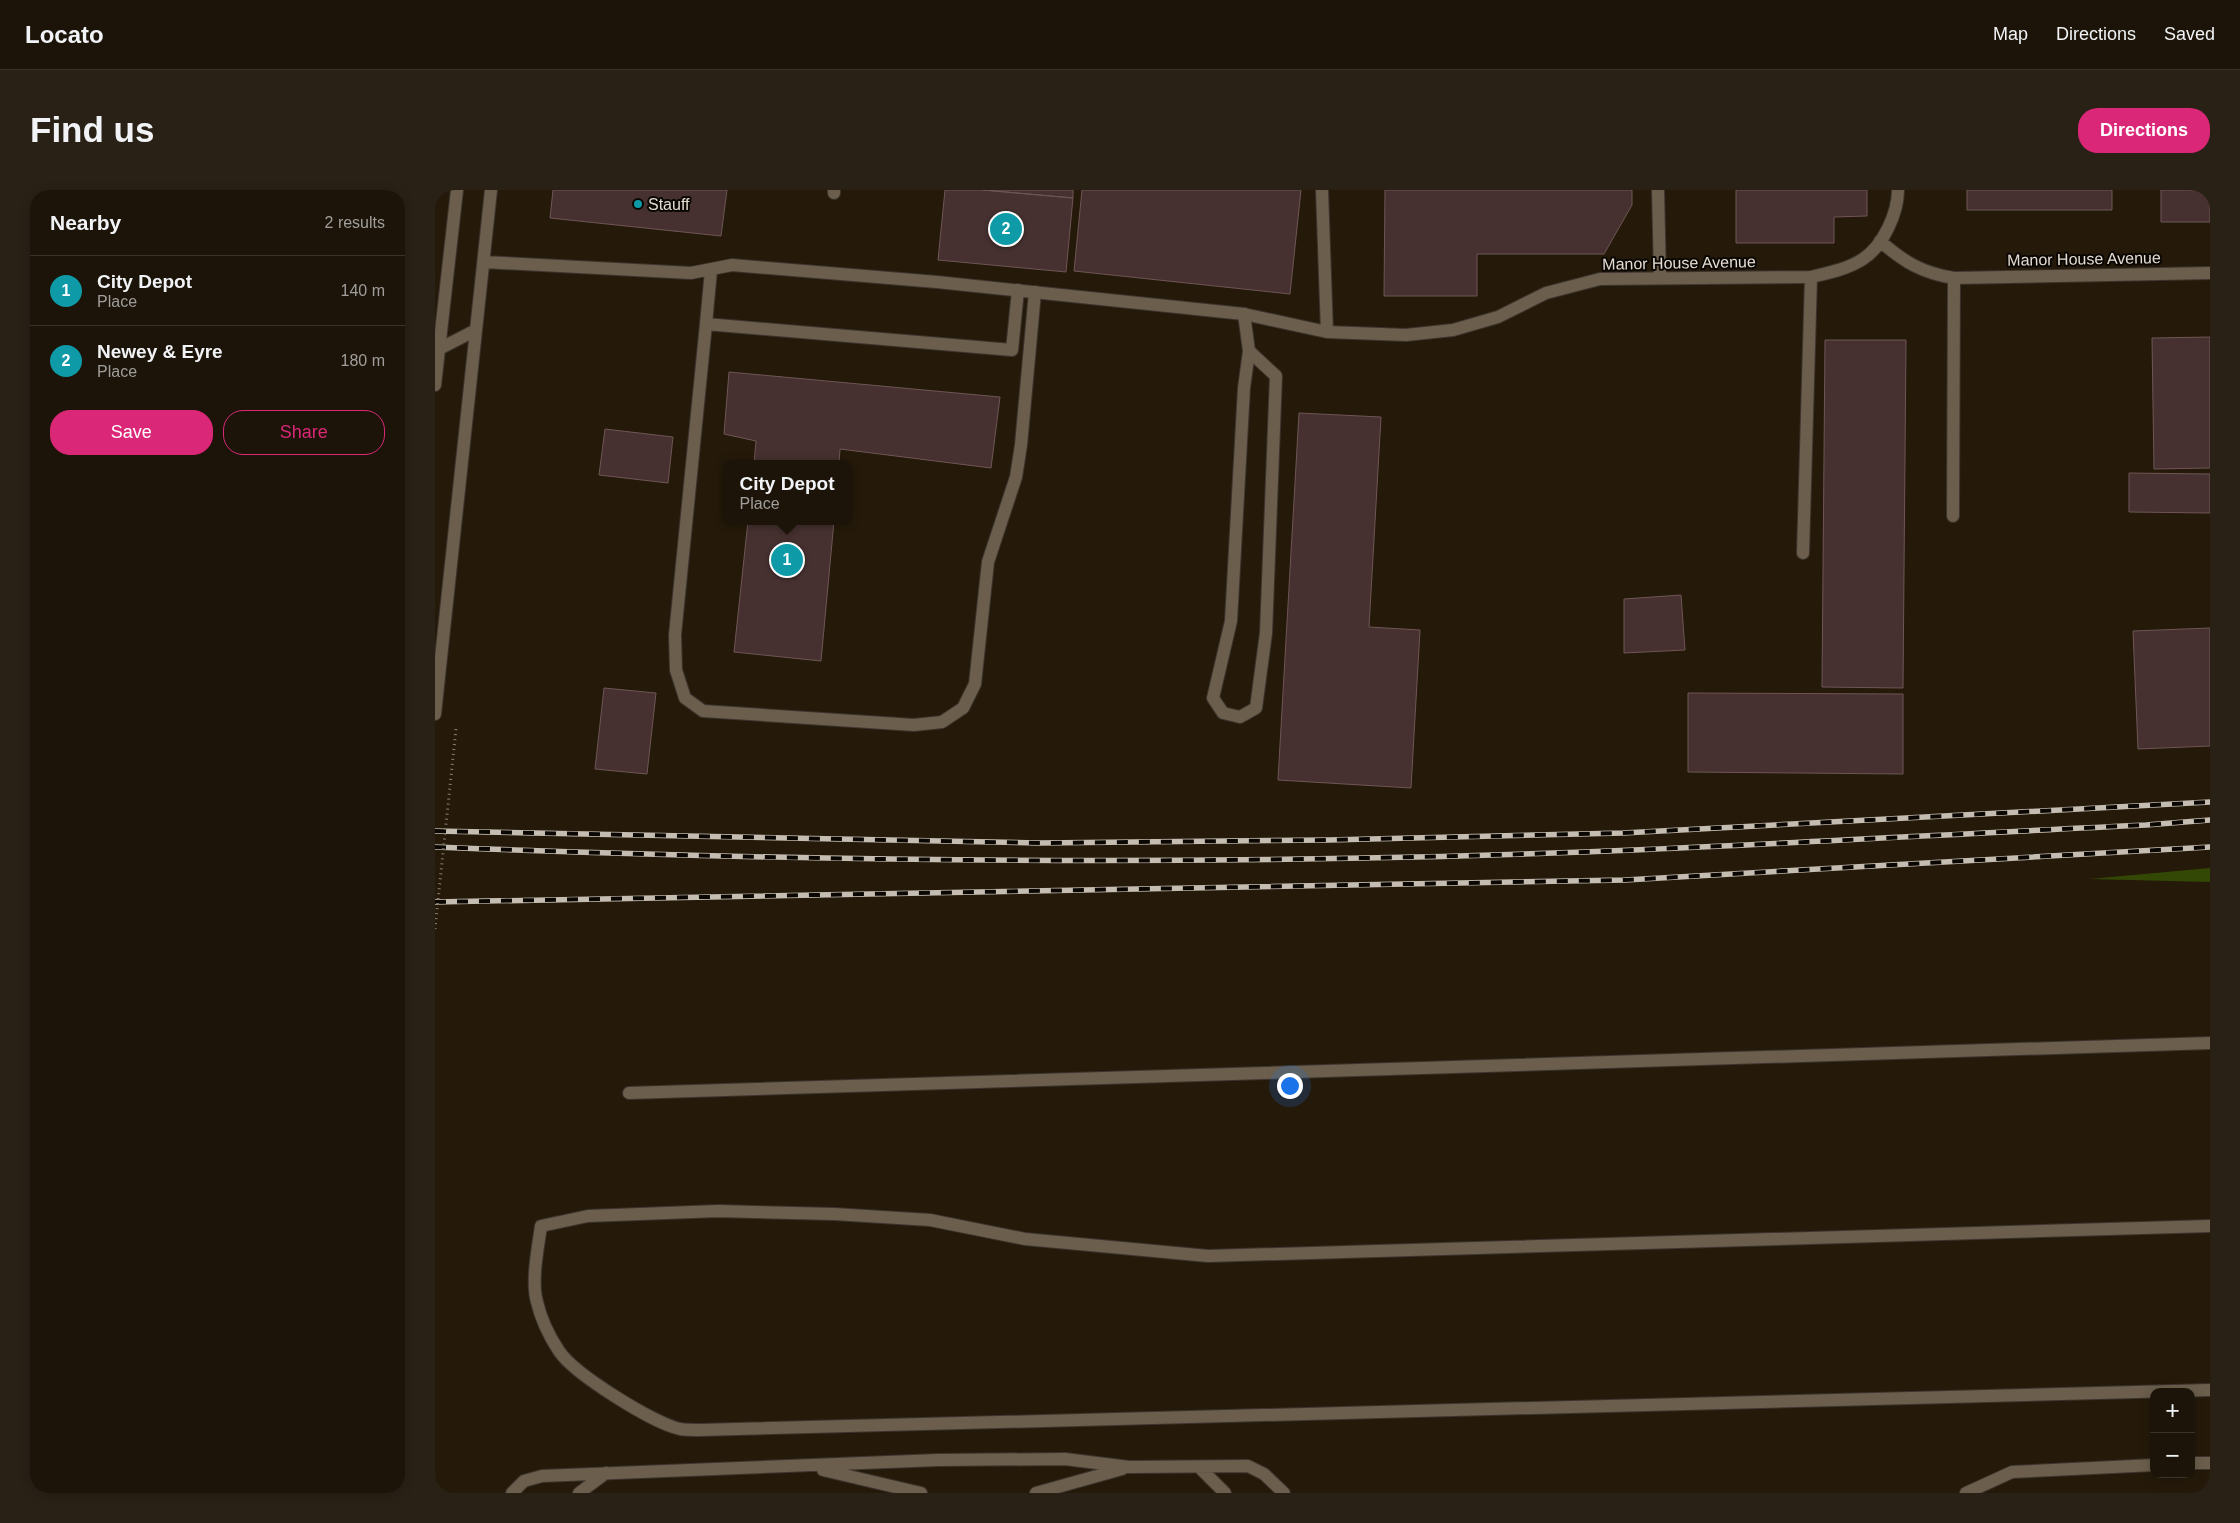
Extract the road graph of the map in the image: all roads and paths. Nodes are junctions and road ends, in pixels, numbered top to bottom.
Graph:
1 (457, 190) edge
2 (491, 190) edge
3 (1322, 190) edge
4 (1658, 190) edge
5 (1898, 190) edge
6 (1880, 241) junction
7 (484, 262) junction
8 (711, 270) junction
9 (2210, 273) edge
10 (1660, 278) junction
11 (1811, 278) junction
12 (1954, 278) junction
13 (1018, 290) junction
14 (1035, 292) junction
15 (1244, 314) junction
16 (706, 324) junction
17 (476, 330) junction
18 (1327, 332) junction
19 (437, 349) edge
20 (1249, 351) junction
21 (435, 385) edge
22 (1953, 516) dead end
23 (1803, 553) dead end
24 (435, 714) edge
25 (456, 729) dead end
26 (435, 929) edge
27 (2210, 1043) edge
28 (629, 1093) dead end
29 (2210, 1226) edge
30 (2210, 1390) edge
31 (2210, 1462) edge
32 (2195, 1464) edge
33 (2150, 1465) edge
34 (808, 1466) junction
35 (1129, 1467) junction
36 (1199, 1467) junction
37 (606, 1473) junction
38 (1057, 1490) edge
39 (512, 1493) edge
40 (579, 1493) edge
41 (921, 1493) edge
42 (1036, 1493) edge
43 (1225, 1493) edge
44 (1284, 1493) edge
45 (1966, 1493) edge

1 - 19 street
2 - 7 street
3 - 18 street
4 - 10 street
5 - 6 street, Manor House Avenue
6 - 11 street, Manor House Avenue
6 - 12 street, Manor House Avenue
7 - 8 street, Manor House Avenue
7 - 17 street
8 - 13 street, Manor House Avenue
8 - 16 street
9 - 12 street, Manor House Avenue
10 - 11 street, Manor House Avenue
10 - 18 street, Manor House Avenue
11 - 23 street
12 - 22 street
13 - 14 street, Manor House Avenue
13 - 16 street
14 - 15 street, Manor House Avenue
14 - 16 street
15 - 18 street, Manor House Avenue
15 - 20 street
17 - 19 street
17 - 24 street
19 - 21 street
20 - 20 street
25 - 26 path, bridge
27 - 28 street
29 - 30 street
31 - 32 street
33 - 45 street
34 - 35 street
34 - 37 street
34 - 41 street
35 - 36 street
35 - 38 street
36 - 43 street
36 - 44 street
37 - 39 street
37 - 40 street
38 - 42 street

